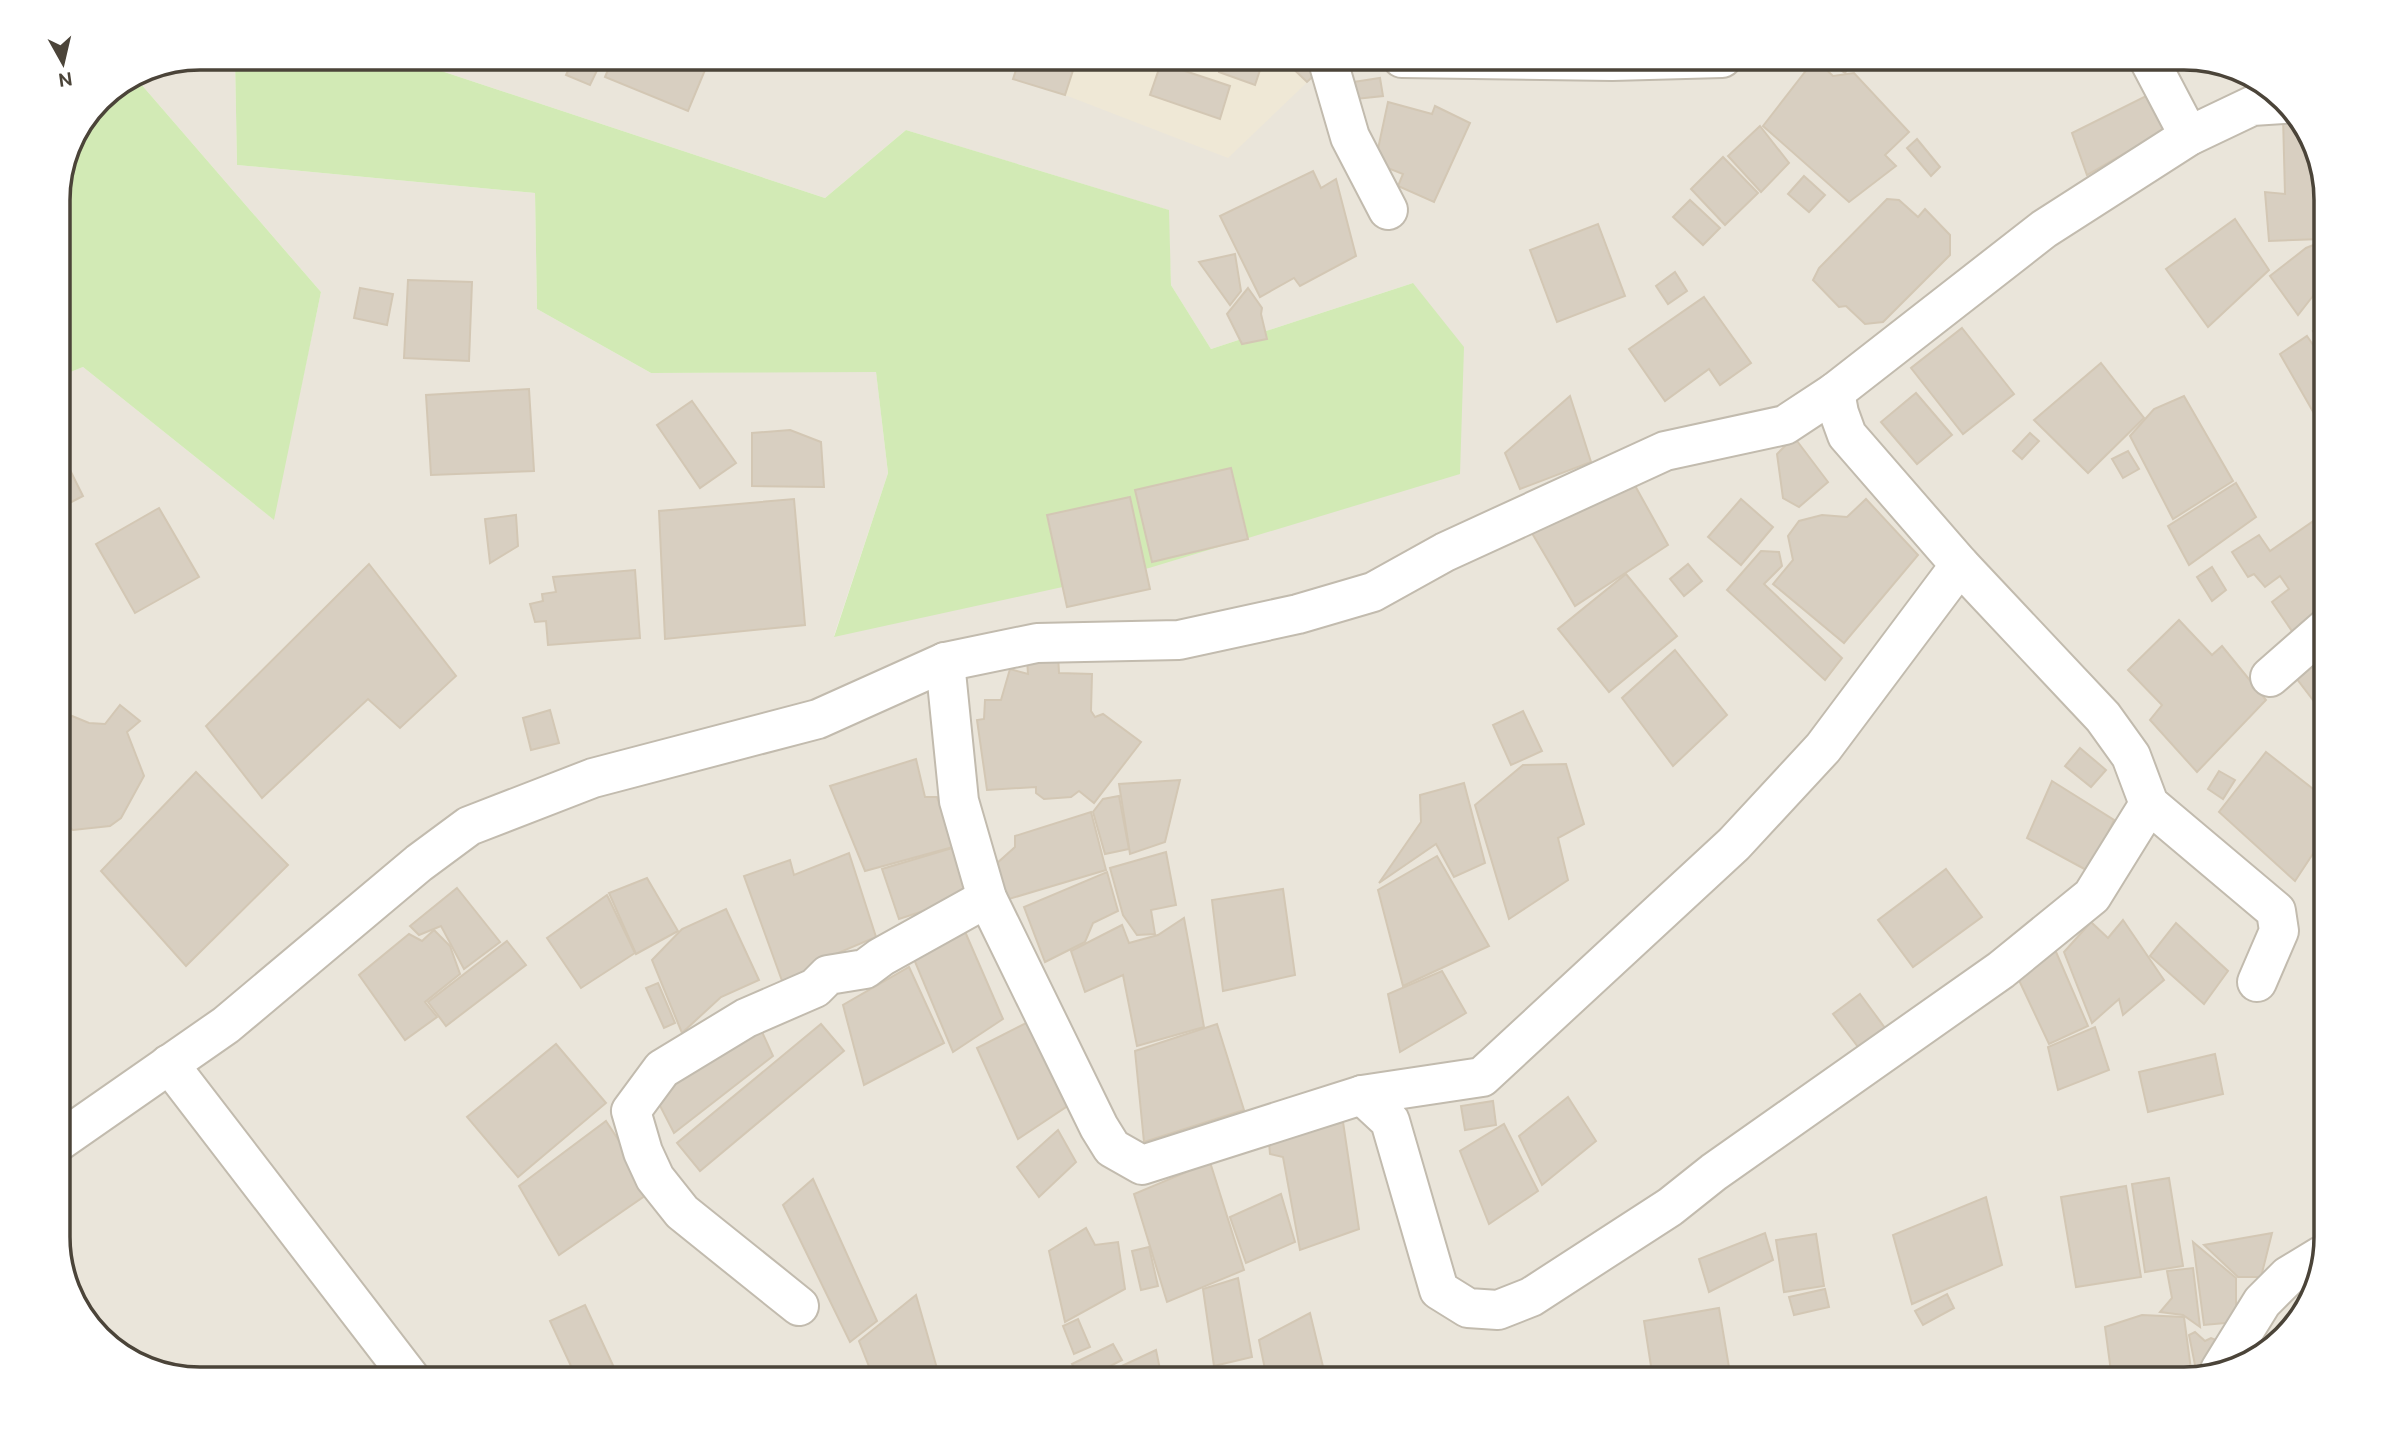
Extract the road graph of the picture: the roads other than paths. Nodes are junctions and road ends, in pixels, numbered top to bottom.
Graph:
1 (1330, 70) edge
2 (2154, 70) edge
3 (2272, 105) edge
4 (2189, 136) junction
5 (1388, 210) dead end
6 (1835, 391) junction
7 (1960, 565) junction
8 (2314, 638) edge
9 (946, 662) junction
10 (2270, 677) dead end
11 (2149, 804) junction
12 (987, 898) junction
13 (2257, 982) dead end
14 (169, 1064) junction
15 (1362, 1095) junction
16 (70, 1134) edge
17 (2312, 1262) edge
18 (799, 1306) dead end
19 (2226, 1360) edge
20 (402, 1367) edge

1 - 5 street
2 - 4 street
3 - 4 street
4 - 6 street
6 - 7 street
6 - 9 street
7 - 11 street
7 - 15 street
8 - 10 street
9 - 12 street
9 - 14 street
11 - 13 street
11 - 15 street
12 - 15 street
12 - 18 street
14 - 16 street
14 - 20 street
17 - 19 street

